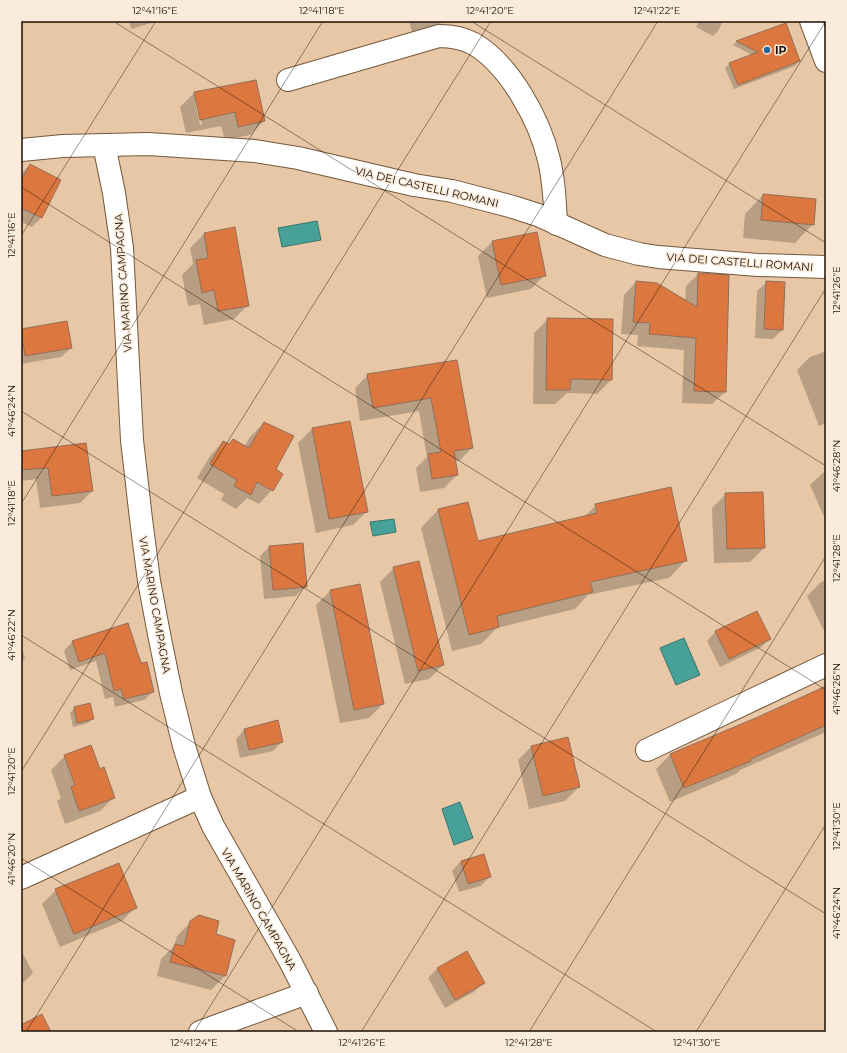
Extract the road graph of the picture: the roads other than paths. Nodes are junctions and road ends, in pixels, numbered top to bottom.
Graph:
1 (810, 21) edge
2 (826, 61) edge
3 (288, 80) dead end
4 (104, 145) junction
5 (21, 150) edge
6 (556, 224) junction
7 (826, 267) edge
8 (826, 665) edge
9 (647, 750) dead end
10 (200, 797) junction
11 (21, 878) edge
12 (307, 993) junction
13 (200, 1032) edge
14 (326, 1032) edge

1 - 2 street
3 - 6 street
4 - 5 street, VIA DEI CASTELLI ROMANI
4 - 6 street, VIA DEI CASTELLI ROMANI
4 - 10 street, VIA MARINO CAMPAGNA
6 - 7 street, VIA DEI CASTELLI ROMANI
8 - 9 street
10 - 11 street
10 - 12 street, VIA MARINO CAMPAGNA
12 - 13 street
12 - 14 street, VIA MARINO CAMPAGNA

